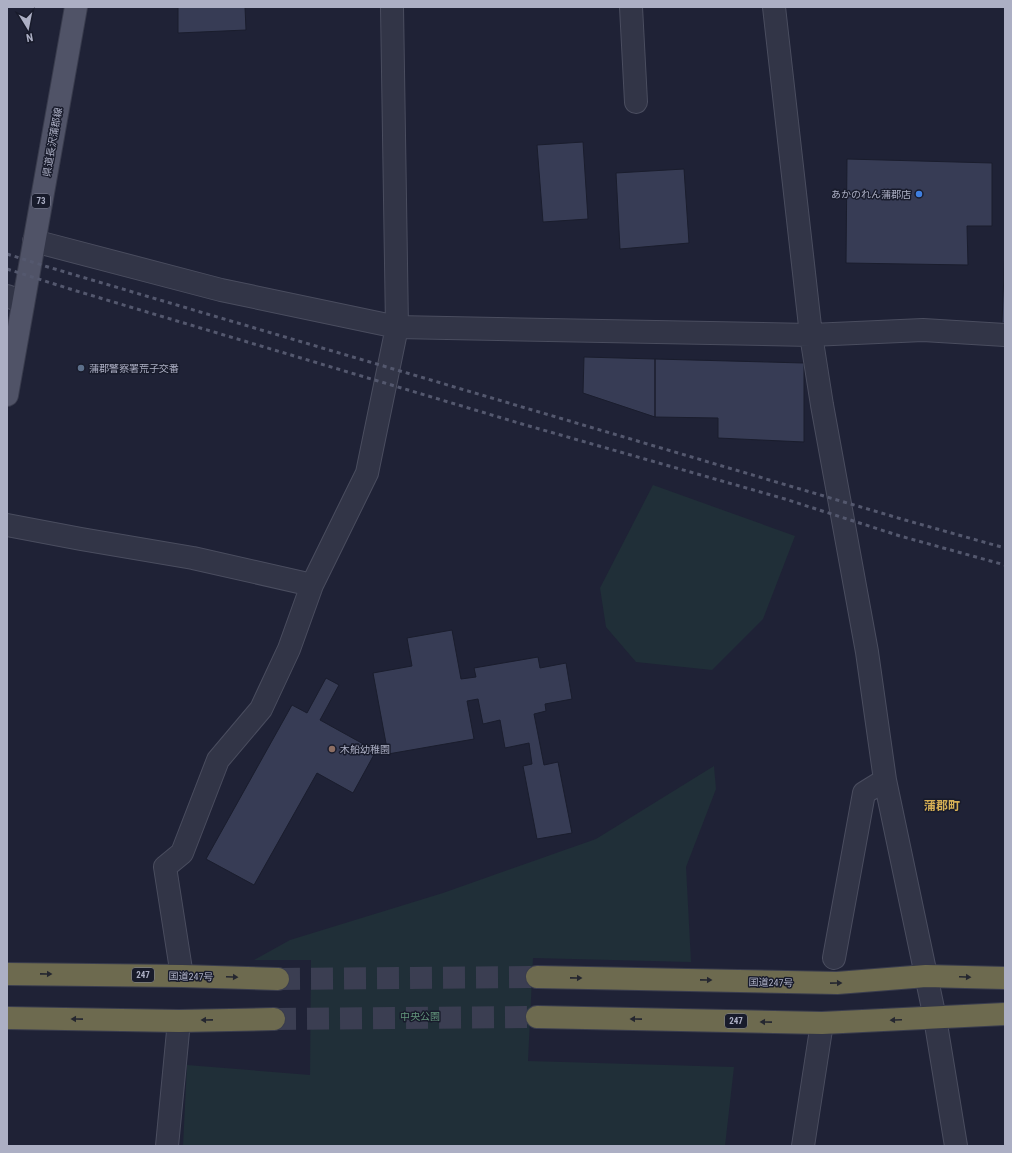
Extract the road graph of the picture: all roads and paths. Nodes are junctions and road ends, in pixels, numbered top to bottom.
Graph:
1 (76, 7) edge
2 (392, 7) edge
3 (631, 7) edge
4 (774, 7) edge
5 (636, 102) dead end
6 (34, 241) junction
7 (15, 299) edge
8 (397, 327) junction
9 (811, 335) junction
10 (1005, 335) edge
11 (7, 395) edge
12 (7, 525) edge
13 (312, 585) junction
14 (885, 780) junction
15 (834, 958) dead end
16 (7, 974) edge
17 (182, 976) junction
18 (926, 976) junction
19 (537, 977) tunnel mouth
20 (1005, 978) edge
21 (278, 979) tunnel mouth
22 (1005, 1014) edge
23 (7, 1018) edge
24 (537, 1018) tunnel mouth
25 (935, 1018) junction
26 (274, 1019) tunnel mouth
27 (179, 1021) junction
28 (822, 1023) junction
29 (167, 1146) edge
30 (803, 1146) edge
31 (956, 1146) edge

1 - 6 main road, 県道長沢蒲郡線 / 73
2 - 8 street
3 - 5 street
4 - 9 street
6 - 7 main road, 県道長沢蒲郡線 / 73
6 - 8 street
7 - 11 main road, 県道長沢蒲郡線 / 73
8 - 9 street
8 - 13 street
9 - 10 street
9 - 14 street
12 - 13 street
13 - 17 street
14 - 15 street
14 - 18 street
16 -> 17 highway, 国道247号 / 247
17 -> 21 highway, 国道247号 / 247
19 -> 18 highway, 国道247号
18 -> 20 highway, 国道247号
18 - 25 street
22 - 25 highway, 247
27 -> 23 highway
28 -> 24 highway, 247
25 -> 28 highway, 247
25 - 31 street
26 -> 27 highway
27 - 29 street
28 - 30 street

